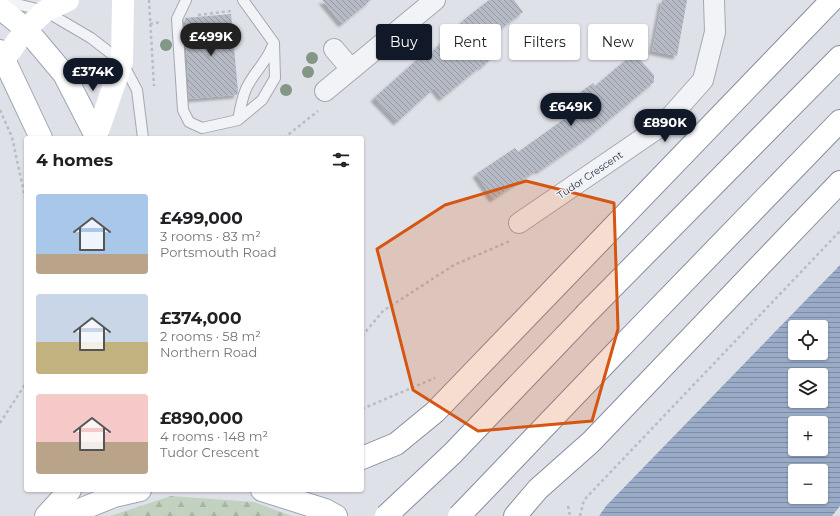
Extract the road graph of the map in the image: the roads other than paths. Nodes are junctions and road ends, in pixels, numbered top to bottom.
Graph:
1 (0, 0) edge
2 (68, 0) edge
3 (123, 0) edge
4 (186, 0) edge
5 (243, 0) edge
6 (435, 0) edge
7 (714, 0) edge
8 (832, 0) edge
9 (0, 8) edge
10 (45, 11) junction
11 (26, 29) junction
12 (274, 43) junction
13 (334, 49) dead end
14 (2, 55) edge
15 (840, 57) edge
16 (122, 62) junction
17 (351, 69) junction
18 (325, 91) road end
19 (238, 120) junction
20 (840, 121) edge
21 (40, 136) edge
22 (97, 136) edge
23 (143, 136) edge
24 (840, 182) edge
25 (519, 223) road end
26 (591, 442) junction
27 (364, 457) edge
28 (68, 492) edge
29 (131, 492) edge
30 (275, 492) edge
31 (46, 516) edge
32 (65, 516) edge
33 (336, 516) edge
34 (386, 516) edge
35 (459, 516) edge
36 (515, 516) edge
37 (533, 516) edge

1 - 10 lane
2 - 10 main road
3 - 16 main road
4 - 19 lane
5 - 12 lane
6 - 17 street
7 - 25 street, Tudor Crescent
8 - 27 main road
9 - 11 main road
10 - 11 main road
10 - 16 lane
11 - 14 main road
11 - 22 main road
12 - 19 lane
12 - 19 lane
13 - 17 street
14 - 21 main road
15 - 34 main road, bridge
16 - 22 main road
16 - 23 lane
17 - 18 street
20 - 35 main road, bridge
24 - 26 main road
26 - 36 main road
26 - 37 main road
28 - 31 main road
29 - 32 main road
30 - 33 main road

